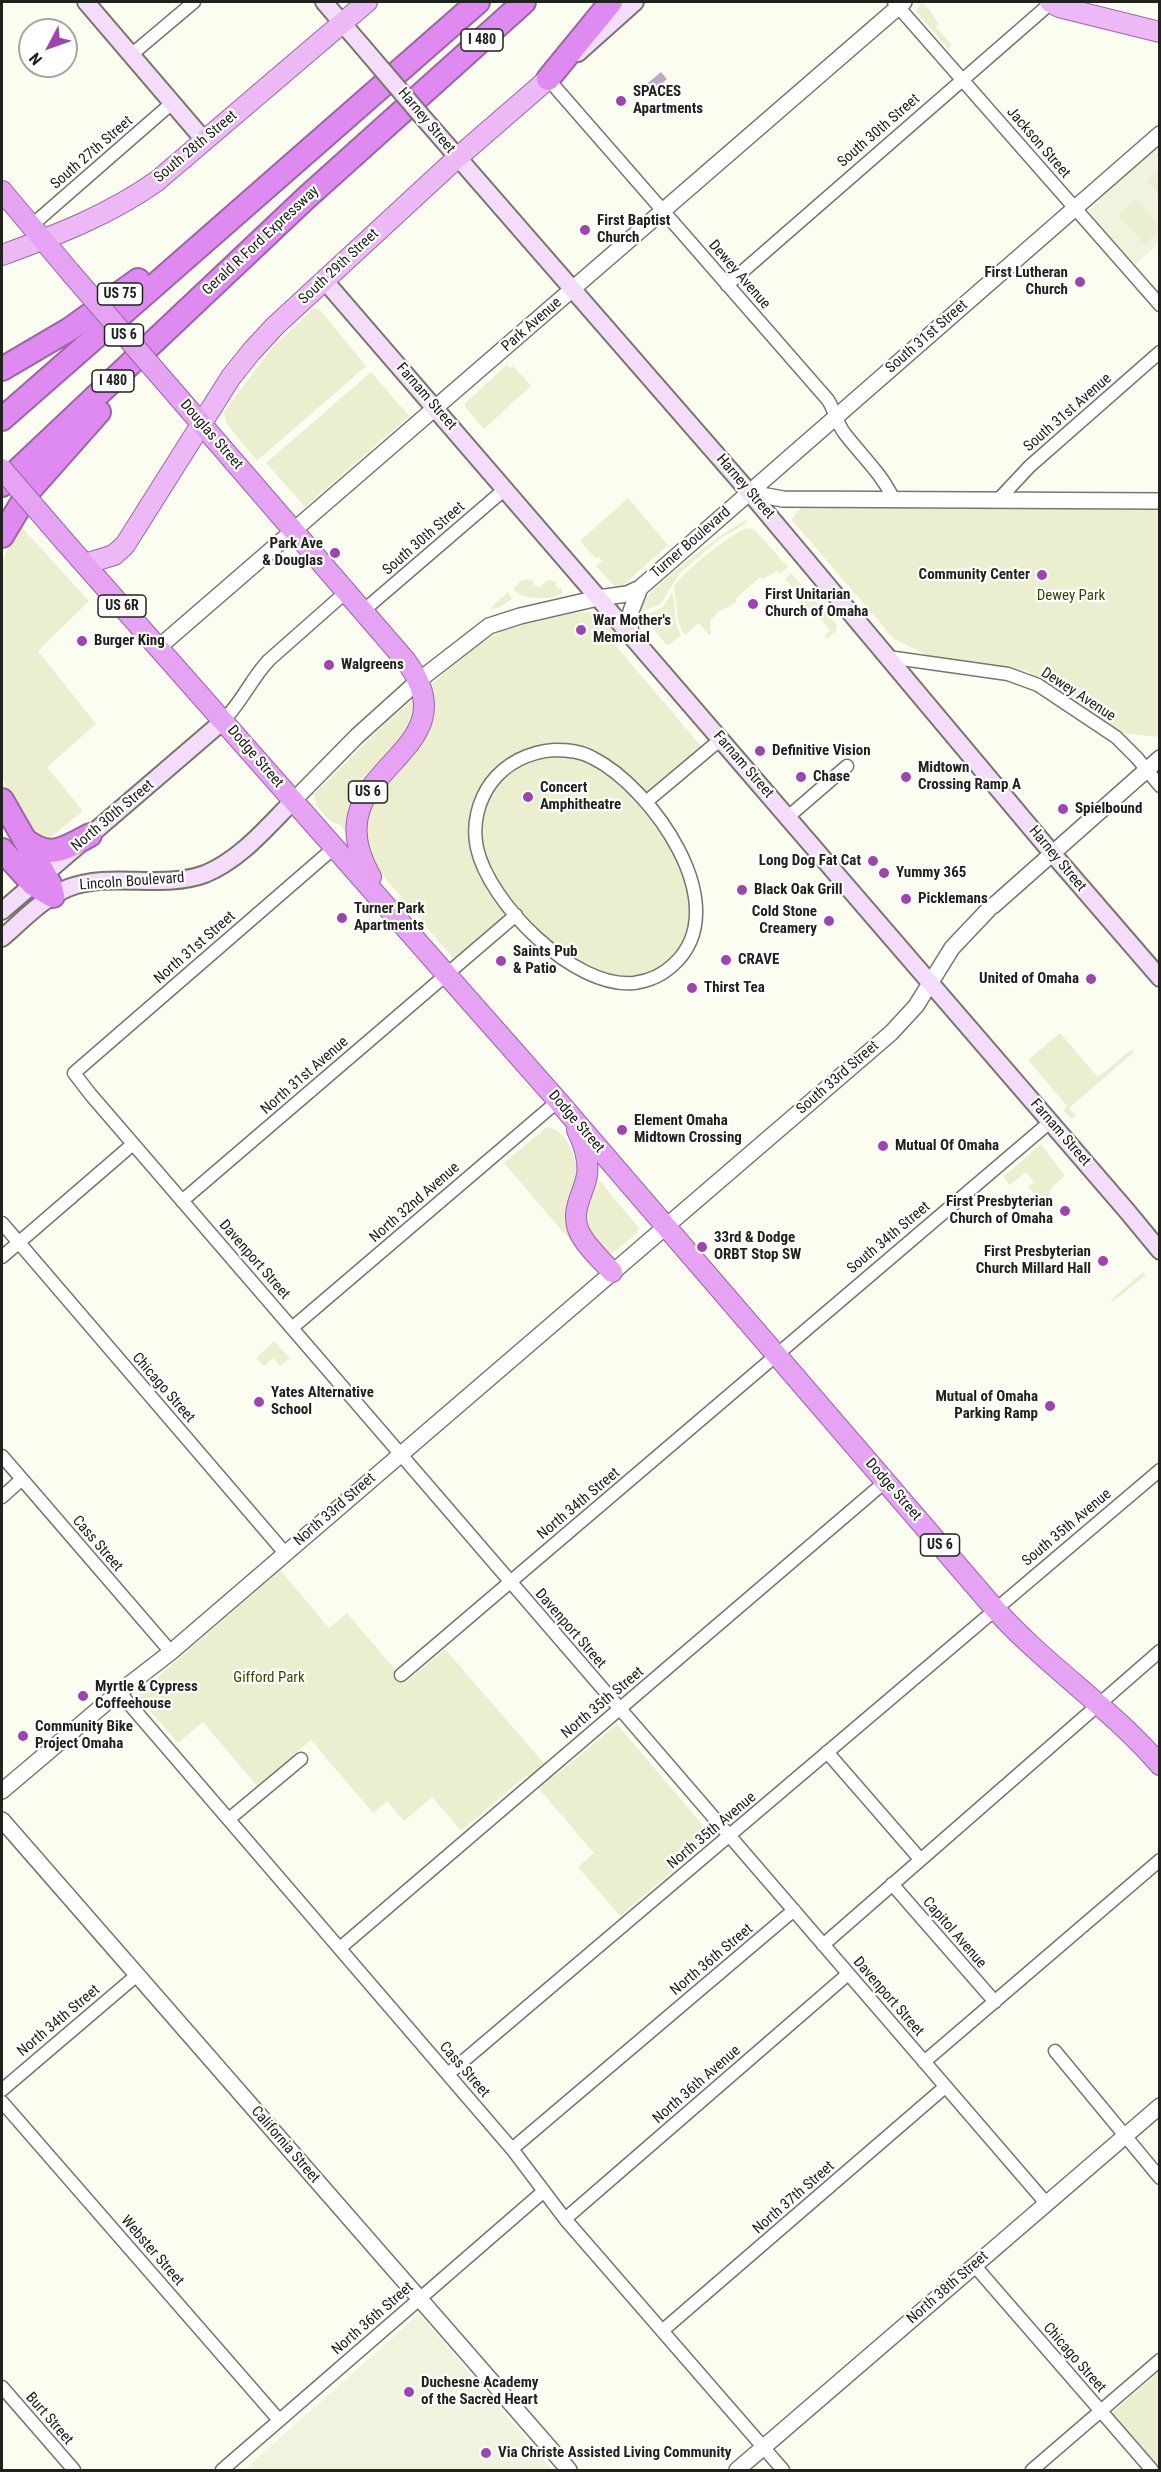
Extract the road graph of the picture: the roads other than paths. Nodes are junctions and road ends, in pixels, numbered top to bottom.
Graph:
1 (86, 2) edge
2 (194, 2) edge
3 (324, 2) edge
4 (368, 2) edge
5 (478, 2) edge
6 (524, 2) edge
7 (611, 2) edge
8 (635, 2) edge
9 (1051, 2) edge
10 (899, 3) edge
11 (342, 23) junction
12 (1160, 32) edge
13 (131, 55) junction
14 (548, 79) junction
15 (962, 79) junction
16 (172, 103) junction
17 (1160, 134) edge
18 (204, 140) junction
19 (457, 158) junction
20 (2, 191) edge
21 (1075, 208) junction
22 (663, 211) junction
23 (37, 233) junction
24 (206, 241) junction
25 (2, 255) edge
26 (224, 276) junction
27 (325, 281) junction
28 (727, 285) junction
29 (573, 290) junction
30 (1160, 305) edge
31 (1160, 352) edge
32 (2, 369) edge
33 (436, 408) junction
34 (837, 416) junction
35 (2, 419) edge
36 (201, 424) junction
37 (2, 470) edge
38 (2, 485) edge
39 (505, 489) junction
40 (750, 493) junction
41 (893, 498) junction
42 (999, 499) junction
43 (1160, 501) edge
44 (294, 531) junction
45 (2, 536) edge
46 (85, 564) junction
47 (640, 588) junction
48 (346, 592) junction
49 (598, 598) junction
50 (363, 611) junction
51 (630, 633) junction
52 (159, 647) junction
53 (888, 657) junction
54 (418, 681) junction
55 (223, 721) junction
56 (721, 739) junction
57 (1160, 758) edge
58 (844, 768) dead end
59 (1146, 770) junction
60 (1160, 786) edge
61 (2, 800) edge
62 (293, 801) junction
63 (646, 802) junction
64 (357, 817) junction
65 (788, 817) junction
66 (313, 822) junction
67 (90, 835) junction
68 (23, 838) junction
69 (335, 847) junction
70 (2, 850) edge
71 (1052, 854) junction
72 (39, 879) junction
73 (53, 896) junction
74 (2, 911) edge
75 (394, 913) junction
76 (516, 915) junction
77 (2, 938) edge
78 (447, 974) junction
79 (1160, 978) edge
80 (930, 983) junction
81 (74, 1073) joint
82 (563, 1106) junction
83 (1050, 1122) junction
84 (133, 1144) junction
85 (182, 1201) junction
86 (2, 1223) edge
87 (666, 1226) junction
88 (18, 1242) junction
89 (1160, 1251) edge
90 (2, 1257) edge
91 (612, 1272) junction
92 (292, 1328) junction
93 (776, 1354) junction
94 (400, 1454) junction
95 (2, 1456) edge
96 (1160, 1470) edge
97 (22, 1479) junction
98 (886, 1481) junction
99 (2, 1497) edge
100 (285, 1553) junction
101 (510, 1582) junction
102 (994, 1609) junction
103 (1160, 1651) edge
104 (171, 1652) junction
105 (401, 1675) dead end
106 (119, 1692) junction
107 (1098, 1704) junction
108 (620, 1709) junction
109 (827, 1752) junction
110 (301, 1759) dead end
111 (1160, 1765) edge
112 (2, 1791) edge
113 (229, 1819) junction
114 (2, 1820) edge
115 (729, 1836) junction
116 (920, 1859) junction
117 (1160, 1860) edge
118 (892, 1884) junction
119 (794, 1910) junction
120 (823, 1945) junction
121 (340, 1948) junction
122 (849, 1974) junction
123 (136, 1975) junction
124 (994, 2002) junction
125 (1055, 2050) dead end
126 (924, 2062) junction
127 (448, 2074) junction
128 (945, 2087) junction
129 (2, 2090) edge
130 (2, 2102) edge
131 (1160, 2106) edge
132 (1125, 2136) junction
133 (512, 2149) junction
134 (1160, 2178) edge
135 (544, 2191) junction
136 (1046, 2203) junction
137 (565, 2219) junction
138 (974, 2265) junction
139 (419, 2299) junction
140 (662, 2331) junction
141 (1160, 2360) edge
142 (2, 2387) edge
143 (1101, 2411) junction
144 (279, 2420) junction
145 (763, 2448) junction
146 (74, 2470) edge
147 (222, 2470) edge
148 (569, 2470) edge
149 (737, 2470) edge
150 (783, 2470) edge
151 (1032, 2470) edge
152 (1152, 2470) edge

1 - 13 main road
2 - 13 street
3 - 11 main road, Harney Street
4 - 11 main road, South 28th Street
5 - 24 highway, I 480
6 - 26 highway, Gerald R Ford Expressway / I 480
7 - 14 highway
8 - 14 main road, South 29th Street
9 - 12 main road
9 - 15 street, South 30th Street
10 - 15 street, Jackson Street
10 - 22 street, Park Avenue
11 - 18 main road, South 28th Street
11 - 19 main road, Harney Street, bridge
13 - 16 main road
14 - 19 main road, South 29th Street
14 - 22 street, Dewey Avenue
15 - 21 street, Jackson Street
15 - 28 street, South 30th Street
16 - 18 main road
16 - 23 street, South 27th Street
17 - 21 street, South 31st Street
18 - 23 main road, South 28th Street
19 - 27 main road, South 29th Street
19 - 29 main road, Harney Street
20 - 23 highway, Douglas Street / US 6
21 - 30 street, Jackson Street
21 - 34 street, South 31st Street
22 - 28 street, Dewey Avenue
22 - 29 street, Park Avenue
23 - 25 main road, South 28th Street
23 - 36 highway, Douglas Street / US 6, bridge
24 - 32 highway, US 75
24 - 35 highway, I 480
26 - 38 highway, Gerald R Ford Expressway / I 480
26 - 45 highway
27 - 33 main road, Farnam Street
27 - 36 main road, South 29th Street
28 - 34 street, Dewey Avenue
29 - 33 street, Park Avenue
29 - 40 main road, Harney Street
31 - 42 street, South 31st Avenue
33 - 39 main road, Farnam Street
33 - 44 street, Park Avenue
34 - 40 street, South 31st Street
34 - 41 street, Dewey Avenue
36 - 44 highway, Douglas Street / US 6
36 - 46 main road, South 29th Street
37 - 46 highway, Dodge Street / US 6R, bridge
39 - 49 main road, Farnam Street
39 - 50 street, South 30th Street
40 - 41 street
40 - 47 street, Turner Boulevard
40 - 53 main road, Harney Street
41 - 42 street
42 - 43 street
44 - 48 highway, Douglas Street / US 6
44 - 52 street, Park Avenue
46 - 52 highway, Dodge Street / US 6R
47 - 49 street, Turner Boulevard
47 - 51 street
48 - 50 highway, Douglas Street / US 6
48 - 55 street
49 - 51 main road, Farnam Street
49 - 54 street, Turner Boulevard
50 - 54 highway, Douglas Street / US 6
51 - 56 main road, Farnam Street
52 - 55 highway, Dodge Street / US 6R
53 - 59 street, Dewey Avenue
53 - 71 main road, Harney Street
54 - 62 street, Turner Boulevard
54 - 64 highway, US 6
55 - 62 highway, Dodge Street / US 6R
55 - 67 main road, North 30th Street
56 - 63 street
56 - 65 main road, Farnam Street
57 - 59 street, South 33rd Street
58 - 65 street
59 - 60 street, Dewey Avenue
59 - 71 street, South 33rd Street
61 - 68 highway
62 - 66 highway, Dodge Street / US 6R
62 - 73 main road, Lincoln Boulevard
63 - 76 street
63 - 76 street
64 - 66 highway
64 - 75 highway, US 6
65 - 80 main road, Farnam Street
66 - 69 highway, Dodge Street / US 6R
67 - 68 highway
67 - 72 main road, North 30th Street
68 - 72 highway
69 - 75 highway, Dodge Street / US 6R
69 - 81 street, North 31st Street
70 - 72 highway
71 - 79 main road, Harney Street
71 - 80 street, South 33rd Street
72 - 73 highway
72 - 74 main road, North 30th Street
73 - 77 main road
75 - 78 highway, Dodge Street / US 6
76 - 78 street
78 - 82 highway, Dodge Street / US 6
78 - 85 street, North 31st Avenue
80 - 83 main road, Farnam Street
80 - 87 street, South 33rd Street
81 - 84 street, Davenport Street
82 - 87 highway, Dodge Street / US 6
82 - 91 highway
82 - 92 street, North 32nd Avenue
83 - 89 main road, Farnam Street
83 - 93 street, South 34th Street
84 - 85 street, Davenport Street
84 - 88 street
85 - 92 street, Davenport Street
86 - 88 street, Chicago Street
87 - 91 street, North 33rd Street
87 - 93 highway, Dodge Street / US 6
88 - 90 street
88 - 100 street, Chicago Street
91 - 94 street, North 33rd Street
92 - 94 street, Davenport Street
93 - 98 highway, Dodge Street / US 6
93 - 101 street, North 34th Street
94 - 100 street, North 33rd Street
94 - 101 street, Davenport Street
95 - 97 street, Cass Street
96 - 102 street, South 35th Avenue
97 - 99 street
97 - 104 street, Cass Street
98 - 102 highway, Dodge Street / US 6
98 - 108 street, North 35th Street
100 - 104 street, North 33rd Street
101 - 105 street, North 34th Street
101 - 108 street, Davenport Street
102 - 107 highway, Dodge Street / US 6
102 - 109 street, North 35th Avenue
103 - 107 street
104 - 106 street, North 33rd Street
106 - 112 street, North 33rd Street
106 - 113 street, Cass Street
107 - 111 highway, Dodge Street / US 6
107 - 116 street
108 - 115 street, Davenport Street
108 - 121 street, North 35th Street
109 - 115 street, North 35th Avenue
109 - 116 street
110 - 113 street
113 - 121 street, Cass Street
114 - 123 street, California Street
115 - 119 street, Davenport Street
115 - 127 street, North 35th Avenue
116 - 118 street
117 - 124 street
118 - 120 street
118 - 124 street, Capitol Avenue
119 - 120 street, Davenport Street
119 - 133 street, North 36th Street
120 - 122 street, Davenport Street
121 - 127 street, Cass Street
122 - 126 street, Davenport Street
122 - 137 street, North 36th Avenue
123 - 129 street, North 34th Street
123 - 139 street, California Street
124 - 126 street
125 - 132 street
126 - 128 street, Davenport Street
127 - 133 street, Cass Street
128 - 136 street, Davenport Street
128 - 140 street, North 37th Street
130 - 144 street, Webster Street
131 - 132 street, North 38th Street
132 - 134 street
132 - 136 street, North 38th Street
133 - 135 street, Cass Street
135 - 137 street, Cass Street
135 - 139 street, North 36th Street
136 - 138 street, North 38th Street
137 - 140 street, Cass Street
138 - 143 street, Chicago Street
138 - 145 street, North 38th Street
139 - 144 street, North 36th Street
139 - 148 street, California Street
140 - 145 street, Cass Street
141 - 143 street
142 - 146 street, Burt Street
143 - 151 street
143 - 152 street, Chicago Street
144 - 147 street, North 36th Street
145 - 149 street, North 38th Street
145 - 150 street, Cass Street

